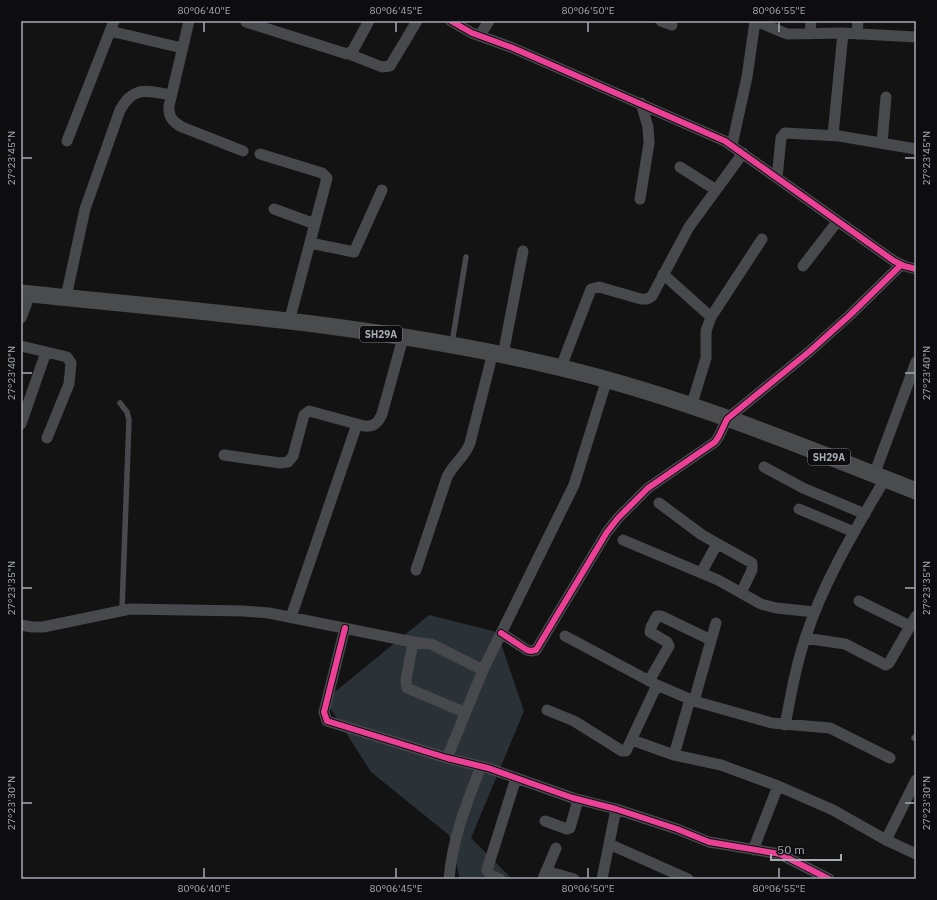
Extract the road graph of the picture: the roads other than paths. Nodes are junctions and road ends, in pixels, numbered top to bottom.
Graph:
1 (189, 21) edge
2 (369, 21) edge
3 (418, 21) edge
4 (450, 21) edge
5 (489, 21) edge
6 (661, 21) edge
7 (755, 21) edge
8 (811, 21) edge
9 (858, 21) edge
10 (246, 22) dead end
11 (672, 25) dead end
12 (112, 26) edge
13 (843, 33) junction
14 (810, 34) junction
15 (858, 34) junction
16 (480, 35) junction
17 (916, 37) edge
18 (182, 48) junction
19 (349, 54) junction
20 (171, 95) junction
21 (886, 97) dead end
22 (641, 103) junction
23 (833, 135) junction
24 (67, 141) dead end
25 (882, 143) junction
26 (732, 145) junction
27 (916, 150) edge
28 (243, 151) dead end
29 (744, 153) junction
30 (260, 154) dead end
31 (680, 167) dead end
32 (777, 178) junction
33 (382, 190) dead end
34 (716, 190) junction
35 (640, 199) dead end
36 (274, 209) dead end
37 (837, 222) junction
38 (316, 224) junction
39 (762, 239) dead end
40 (310, 243) junction
41 (522, 251) dead end
42 (466, 257) dead end
43 (901, 265) junction
44 (803, 266) dead end
45 (916, 269) edge
46 (663, 274) junction
47 (26, 293) edge
48 (66, 297) junction
49 (711, 317) junction
50 (21, 318) edge
51 (289, 322) junction
52 (403, 338) junction
53 (21, 346) edge
54 (451, 346) junction
55 (46, 352) junction
56 (498, 353) junction
57 (916, 362) edge
58 (561, 367) junction
59 (607, 379) junction
60 (120, 403) dead end
61 (691, 406) junction
62 (733, 422) junction
63 (21, 424) edge
64 (357, 424) junction
65 (47, 438) dead end
66 (224, 455) dead end
67 (764, 467) dead end
68 (879, 477) junction
69 (916, 491) edge
70 (659, 503) dead end
71 (799, 509) dead end
72 (864, 514) junction
73 (854, 532) junction
74 (623, 540) dead end
75 (717, 544) junction
76 (416, 570) dead end
77 (701, 573) junction
78 (741, 593) junction
79 (859, 601) dead end
80 (122, 610) junction
81 (815, 612) junction
82 (916, 616) edge
83 (292, 617) junction
84 (716, 622) dead end
85 (21, 625) edge
86 (910, 626) junction
87 (345, 628) junction
88 (501, 633) junction
89 (565, 636) dead end
90 (805, 638) junction
91 (711, 640) junction
92 (413, 642) junction
93 (483, 670) junction
94 (653, 683) junction
95 (692, 700) junction
96 (547, 710) dead end
97 (464, 712) junction
98 (785, 725) junction
99 (632, 740) junction
100 (674, 755) junction
101 (447, 758) junction
102 (890, 758) dead end
103 (488, 768) junction
104 (516, 778) junction
105 (916, 780) edge
106 (778, 786) junction
107 (578, 800) junction
108 (616, 809) junction
109 (545, 821) dead end
110 (886, 840) junction
111 (609, 844) junction
112 (556, 848) dead end
113 (753, 850) junction
114 (916, 854) edge
115 (544, 875) edge
116 (449, 879) edge
117 (500, 879) edge
118 (574, 879) edge
119 (602, 879) edge
120 (688, 879) edge
121 (829, 879) edge

1 - 18 street
2 - 19 street
3 - 19 street
4 - 16 street
5 - 16 street
6 - 11 street
7 - 14 street
7 - 26 street
8 - 14 street
9 - 15 street
10 - 19 street
12 - 18 street
12 - 24 street
13 - 14 street
13 - 15 street
13 - 23 street
15 - 17 street
16 - 22 street
18 - 20 street
20 - 28 street
20 - 48 street
21 - 25 street
22 - 26 street
22 - 35 street
23 - 25 street
23 - 32 street
25 - 27 street
26 - 29 street
29 - 32 street
29 - 34 street
30 - 38 street
31 - 34 street
32 - 37 street
33 - 40 street
34 - 46 street
36 - 38 street
37 - 43 street
37 - 44 street
38 - 40 street
39 - 49 street
40 - 51 street
41 - 56 street
42 - 54 lane
43 - 45 street
43 - 62 street
46 - 49 street
46 - 58 street
47 - 48 main road, SH29A
47 - 50 street
48 - 51 main road, SH29A
49 - 61 street
51 - 52 main road, SH29A
52 - 54 main road, SH29A
52 - 64 street
53 - 55 street
54 - 56 main road, SH29A
55 - 63 street
55 - 65 street
56 - 58 main road, SH29A
56 - 76 street
57 - 68 street
58 - 59 main road, SH29A
59 - 61 main road, SH29A
59 - 88 street
60 - 80 lane
61 - 62 main road, SH29A
62 - 68 main road, SH29A
62 - 88 street
64 - 66 street
64 - 83 street
67 - 72 street
68 - 69 main road, SH29A
68 - 72 street
70 - 75 street
71 - 73 street
72 - 73 street
73 - 81 street
74 - 77 street
75 - 77 street
75 - 78 street
77 - 78 street
78 - 81 street
79 - 86 street
80 - 83 street
80 - 85 street
81 - 90 street
82 - 86 street
83 - 87 street
84 - 91 street
86 - 90 street
87 - 92 street
87 - 101 street
88 - 93 street
89 - 94 street
90 - 98 street
91 - 94 street
91 - 95 street
92 - 93 street
92 - 97 street
93 - 97 street
94 - 95 street
94 - 99 street
95 - 98 street
95 - 100 street
96 - 99 street
97 - 101 street
98 - 102 street
99 - 100 street
100 - 106 street
101 - 103 street
103 - 104 street
103 - 116 street
104 - 107 street
104 - 117 street
105 - 110 street
106 - 110 street
106 - 113 street
107 - 108 street
107 - 109 street
108 - 111 street
108 - 113 street
110 - 114 street
111 - 119 street
111 - 120 street
112 - 115 street
113 - 121 street
115 - 118 street

